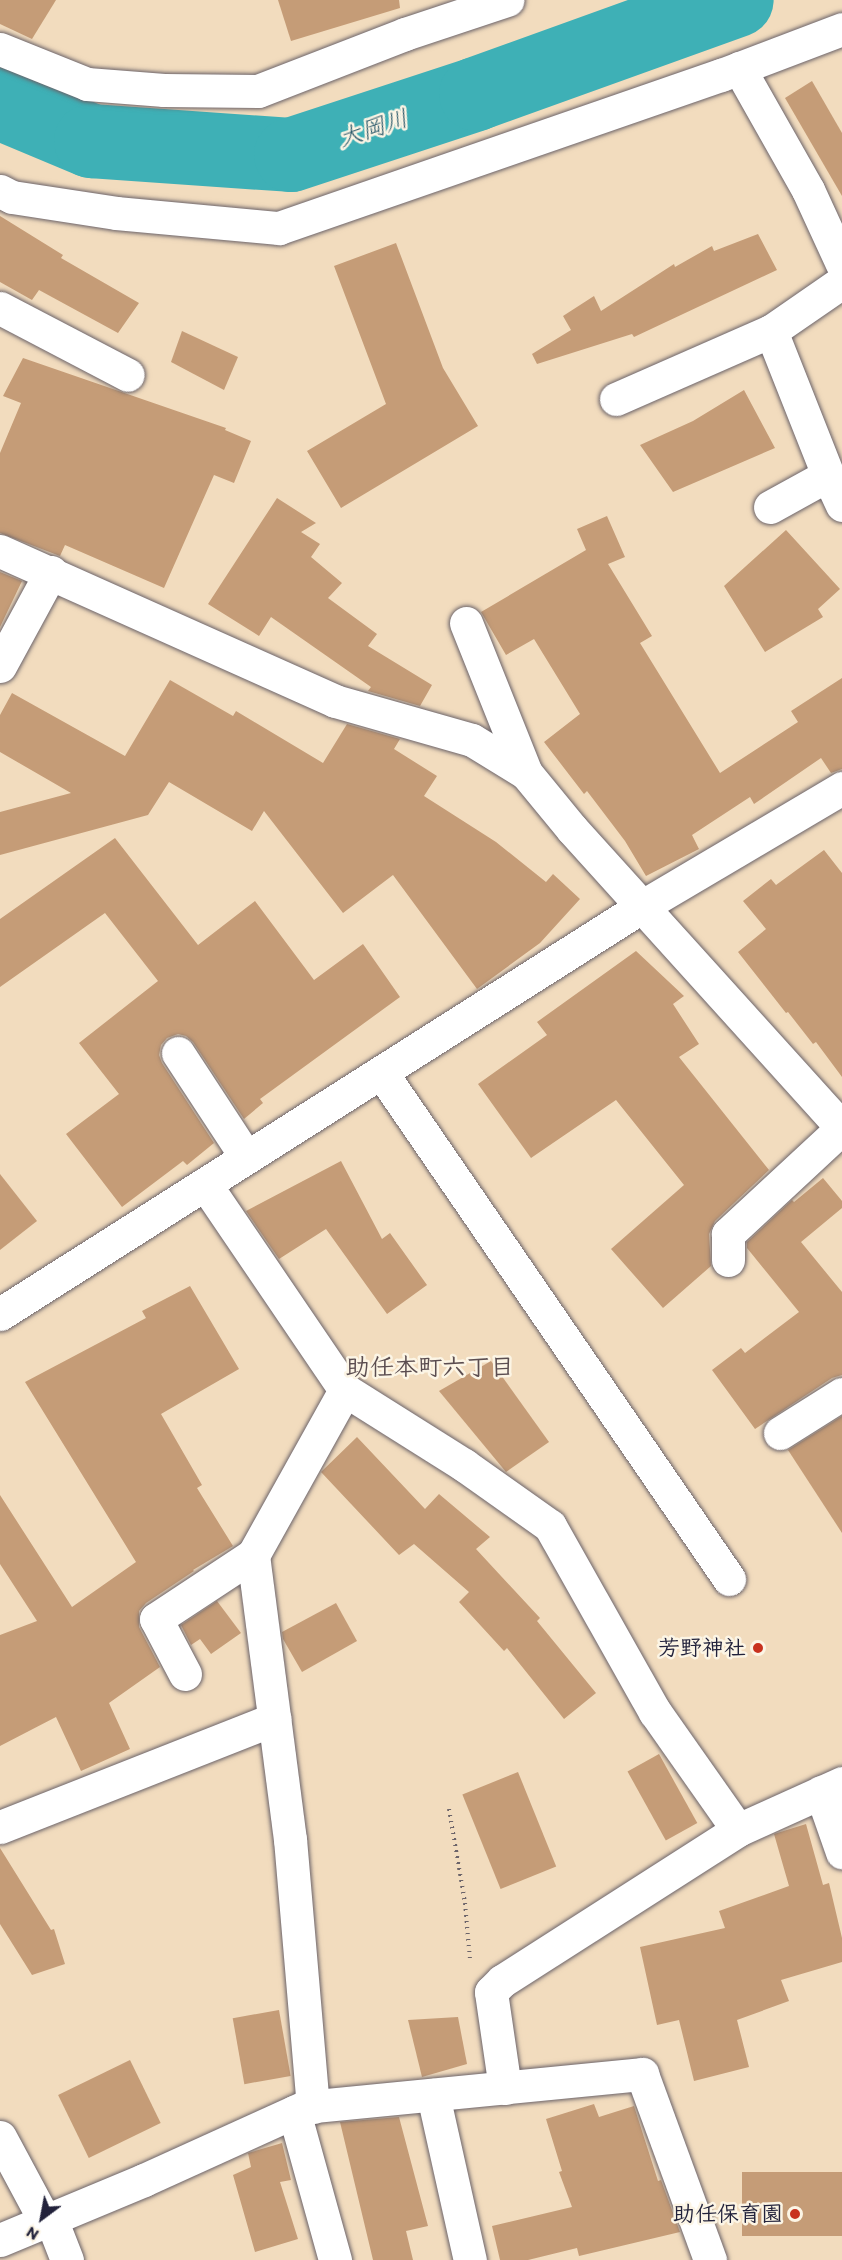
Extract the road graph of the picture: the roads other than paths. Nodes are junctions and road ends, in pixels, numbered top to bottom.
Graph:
1 (507, 0) edge
2 (842, 29) edge
3 (0, 49) edge
4 (739, 68) junction
5 (0, 191) edge
6 (842, 264) edge
7 (842, 282) edge
8 (0, 308) edge
9 (771, 331) junction
10 (128, 375) dead end
11 (616, 399) dead end
12 (828, 475) junction
13 (842, 505) edge
14 (770, 507) dead end
15 (0, 551) edge
16 (51, 572) junction
17 (466, 623) dead end
18 (0, 666) edge
19 (526, 773) junction
20 (842, 788) edge
21 (641, 906) junction
22 (178, 1053) dead end
23 (381, 1072) junction
24 (842, 1128) edge
25 (246, 1157) junction
26 (205, 1184) junction
27 (728, 1260) dead end
28 (0, 1314) edge
29 (345, 1390) junction
30 (842, 1394) edge
31 (780, 1433) dead end
32 (253, 1555) junction
33 (729, 1579) dead end
34 (185, 1674) dead end
35 (274, 1719) junction
36 (832, 1788) edge
37 (0, 1827) edge
38 (738, 1830) junction
39 (842, 1852) edge
40 (505, 2088) junction
41 (432, 2095) junction
42 (303, 2110) junction
43 (0, 2137) edge
44 (48, 2220) junction
45 (0, 2240) edge
46 (67, 2260) edge
47 (335, 2260) edge
48 (470, 2260) edge
49 (710, 2260) edge

1 - 3 street
2 - 4 street
4 - 5 street
4 - 6 street
7 - 9 street
8 - 10 street
9 - 11 street
9 - 12 street
12 - 13 street
12 - 14 street
15 - 16 street
16 - 18 street
16 - 19 street
17 - 19 street
19 - 21 street
20 - 21 street
21 - 23 street
21 - 24 street
22 - 25 street
23 - 25 street
23 - 33 street
24 - 27 street
25 - 26 street
26 - 28 street
26 - 29 street
29 - 32 street
29 - 38 street
30 - 31 street
32 - 34 street
32 - 35 street
35 - 37 street
35 - 42 street
36 - 38 street
36 - 39 street
38 - 40 street
40 - 41 street
40 - 49 street
41 - 42 street
41 - 48 street
42 - 44 street
42 - 47 street
43 - 44 street
44 - 45 street
44 - 46 street

